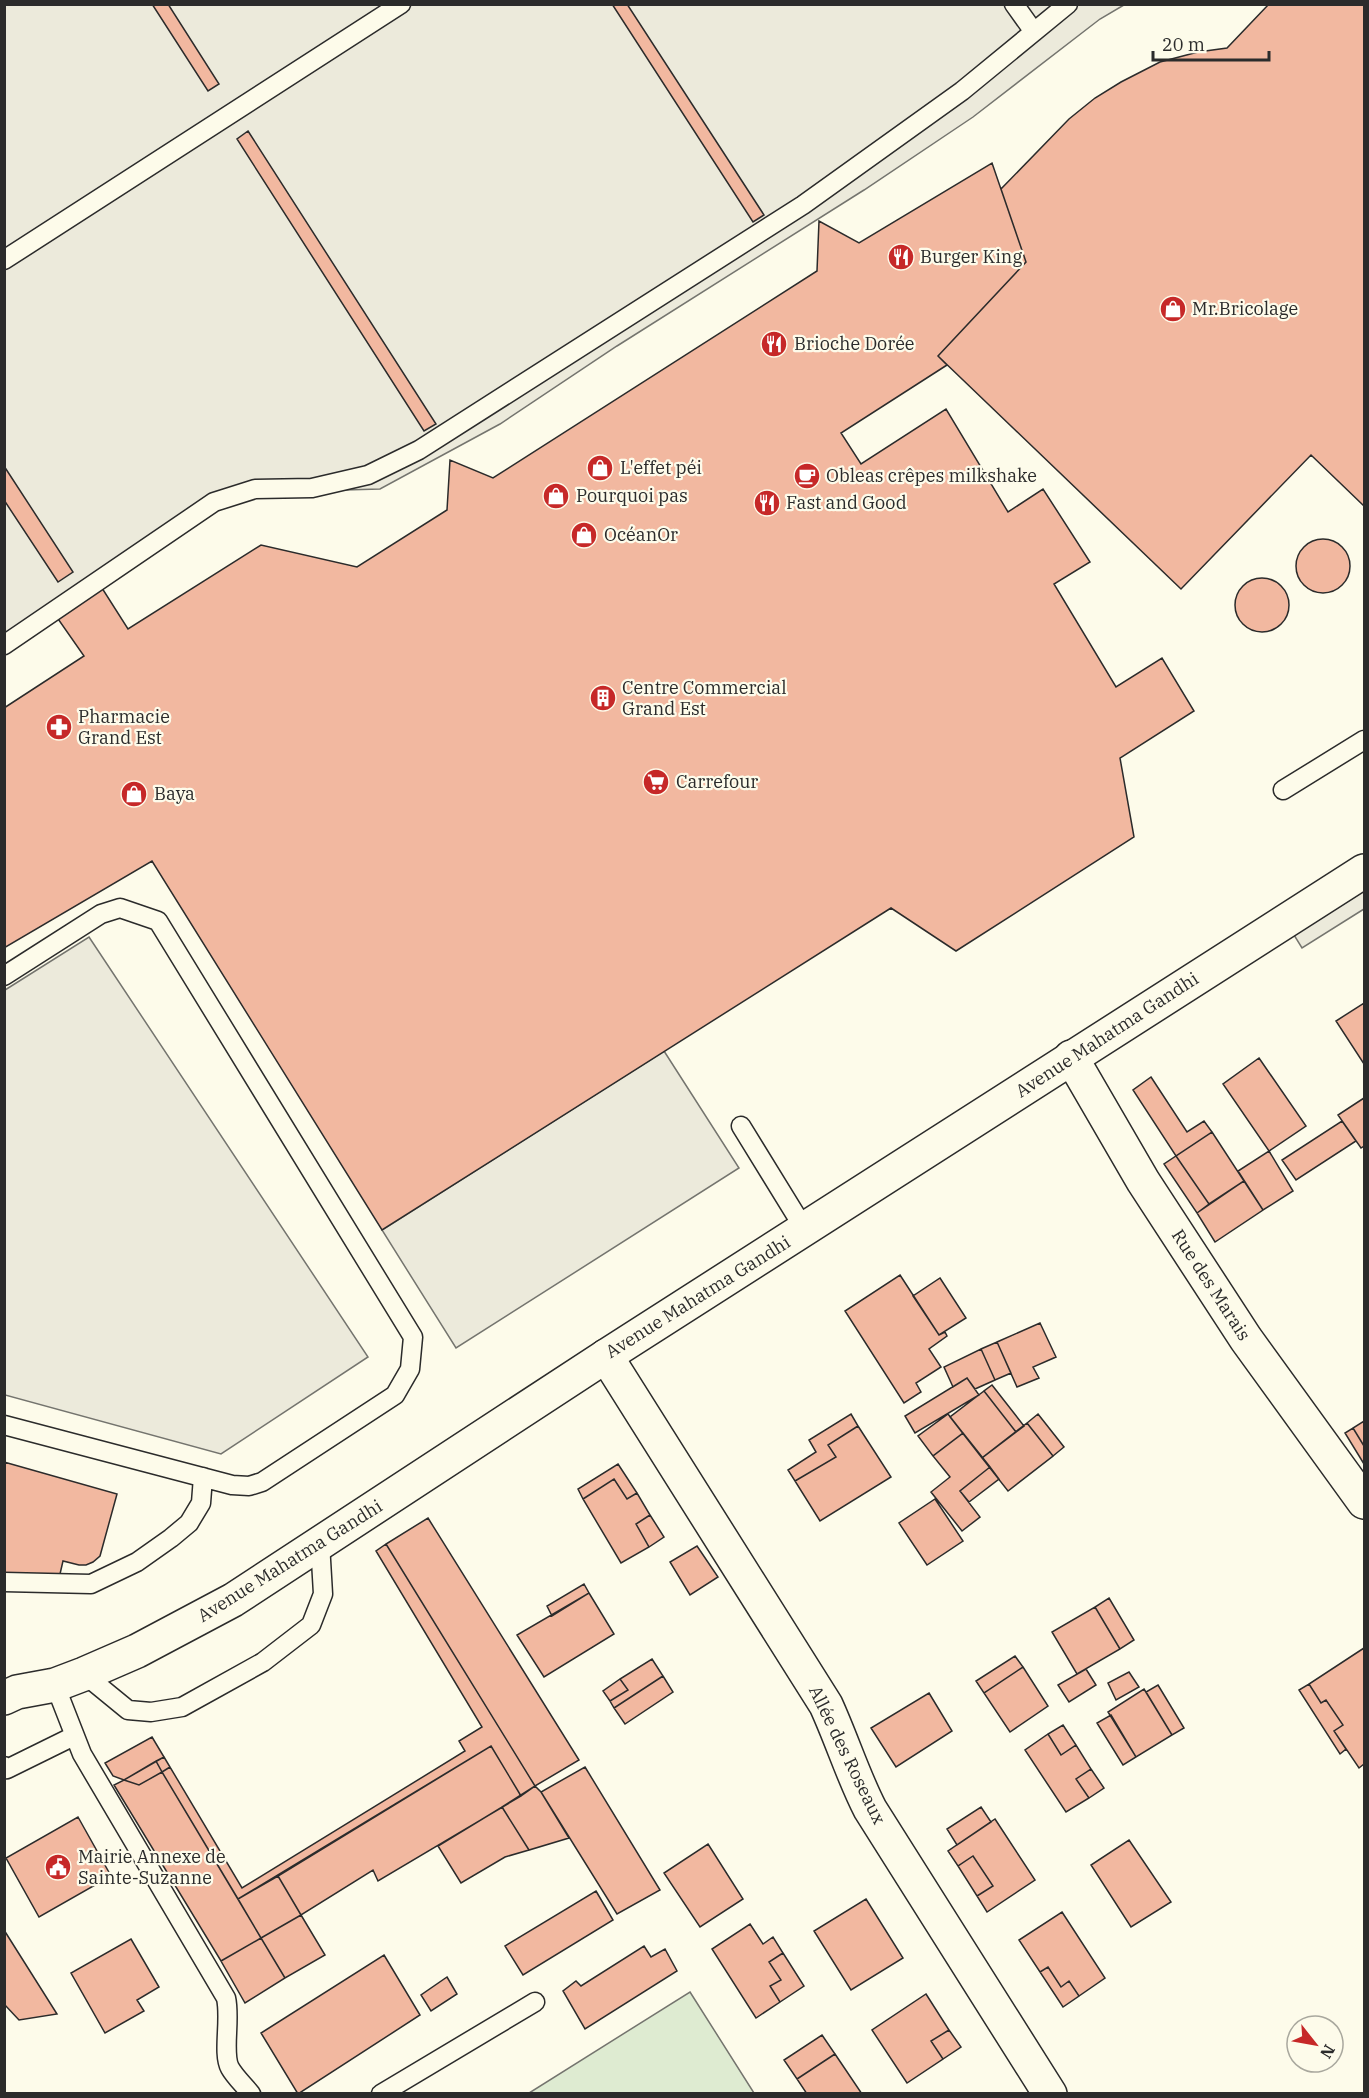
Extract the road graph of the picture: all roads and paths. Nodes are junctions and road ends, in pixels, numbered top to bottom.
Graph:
1 (401, 4) edge
2 (1014, 4) edge
3 (1068, 4) edge
4 (1034, 32) junction
5 (4, 260) edge
6 (4, 645) edge
7 (1365, 740) edge
8 (1283, 790) dead end
9 (1365, 871) edge
10 (4, 976) edge
11 (1071, 1058) junction
12 (741, 1126) dead end
13 (805, 1230) junction
14 (606, 1356) junction
15 (4, 1425) edge
16 (203, 1477) junction
17 (1365, 1502) edge
18 (320, 1544) junction
19 (4, 1582) edge
20 (70, 1679) junction
21 (9, 1693) edge
22 (74, 1736) junction
23 (6, 1769) edge
24 (536, 2002) dead end
25 (251, 2094) edge
26 (381, 2094) edge
27 (1050, 2094) edge

1 - 5 lane
2 - 4 lane
3 - 4 lane
4 - 6 lane
7 - 8 lane
9 - 11 main road, Avenue Mahatma Gandhi
10 - 16 lane
11 - 13 main road, Avenue Mahatma Gandhi
11 - 17 main road, Rue des Marais
12 - 13 lane
13 - 14 main road, Avenue Mahatma Gandhi
14 - 18 main road, Avenue Mahatma Gandhi
14 - 27 main road, Allée des Roseaux
15 - 16 lane
16 - 19 lane
18 - 20 main road, Avenue Mahatma Gandhi
18 - 20 lane
20 - 21 main road, Avenue Mahatma Gandhi
20 - 22 lane
22 - 23 lane
22 - 25 lane
24 - 26 lane

